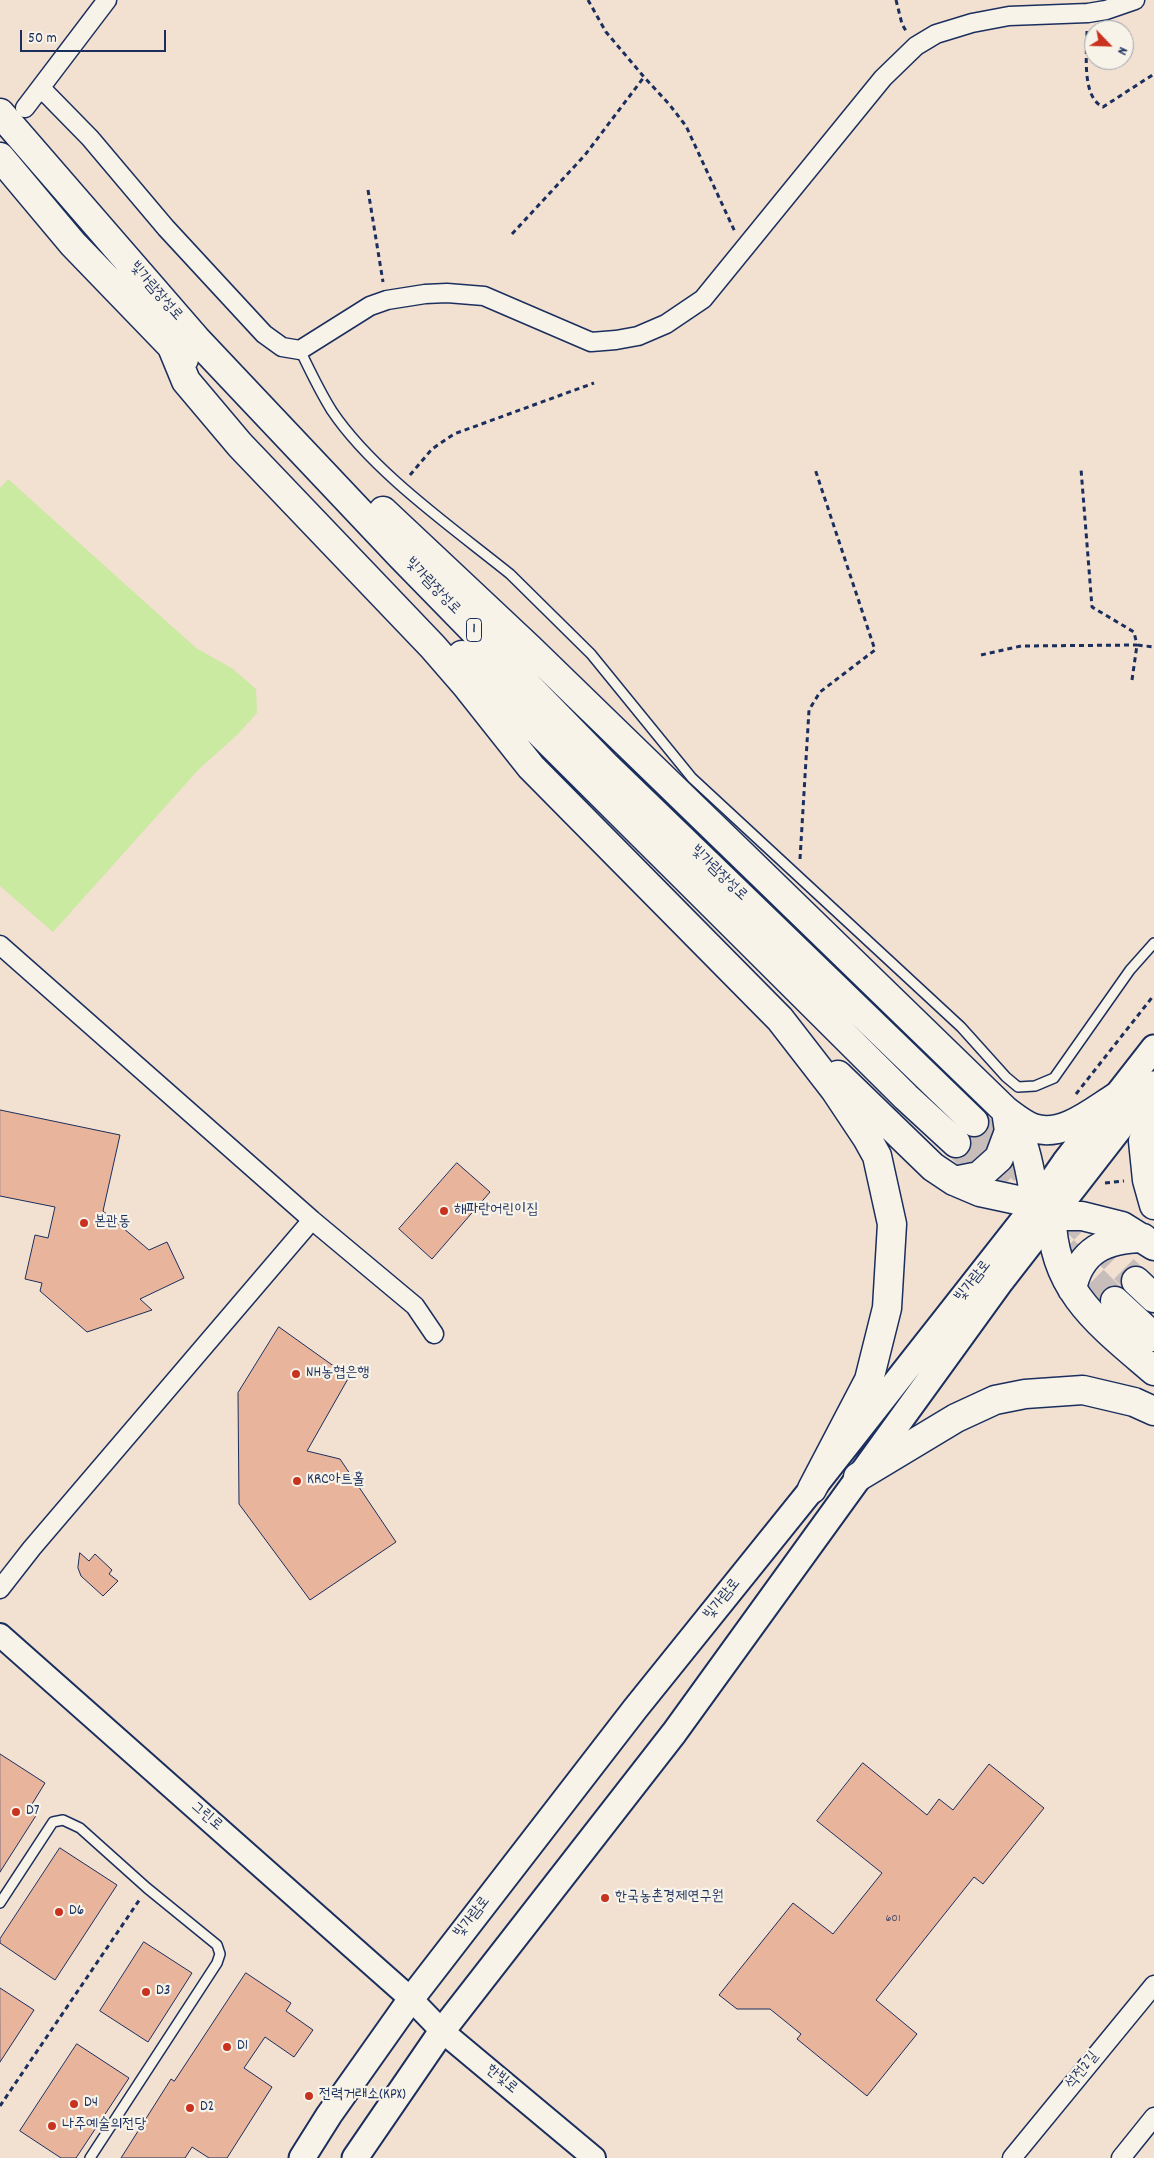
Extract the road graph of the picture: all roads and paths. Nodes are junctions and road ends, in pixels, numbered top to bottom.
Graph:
1 (107, 0) edge
2 (588, 0) edge
3 (896, 0) edge
4 (1135, 0) edge
5 (1088, 13) junction
6 (916, 46) junction
7 (1154, 74) edge
8 (644, 77) junction
9 (41, 88) junction
10 (12, 110) edge
11 (0, 157) edge
12 (368, 190) dead end
13 (512, 234) dead end
14 (744, 251) junction
15 (146, 281) junction
16 (387, 300) junction
17 (172, 347) junction
18 (300, 350) junction
19 (594, 383) dead end
20 (815, 469) dead end
21 (1081, 470) dead end
22 (400, 484) junction
23 (1137, 645) junction
24 (1154, 647) edge
25 (981, 654) dead end
26 (1132, 680) dead end
27 (798, 875) junction
28 (1154, 943) edge
29 (0, 945) edge
30 (780, 1019) junction
31 (1154, 1048) edge
32 (1154, 1084) edge
33 (1116, 1097) junction
34 (1006, 1111) junction
35 (1154, 1115) edge
36 (974, 1122) tunnel mouth
37 (956, 1143) tunnel mouth
38 (954, 1181) junction
39 (1154, 1205) edge
40 (1044, 1210) junction
41 (312, 1220) junction
42 (1148, 1242) edge
43 (1072, 1289) junction
44 (1115, 1301) tunnel mouth
45 (434, 1334) dead end
46 (1154, 1337) edge
47 (1154, 1370) edge
48 (1154, 1411) edge
49 (858, 1477) junction
50 (812, 1489) junction
51 (0, 1589) edge
52 (0, 1635) edge
53 (147, 1888) junction
54 (0, 1903) edge
55 (1154, 1985) edge
56 (411, 1999) junction
57 (442, 2031) junction
58 (0, 2106) edge
59 (1153, 2120) edge
60 (90, 2158) edge
61 (302, 2158) edge
62 (355, 2158) edge
63 (594, 2158) edge
64 (1012, 2158) edge
65 (1121, 2158) edge

1 - 9 street
2 - 8 path
3 - 6 path
4 - 5 street
5 - 6 street
5 - 7 path
6 - 14 street
8 - 13 path
8 - 14 path
9 - 10 street
9 - 18 street
10 - 15 highway, 빛가람장성로 / 1
11 - 17 highway, 빛가람장성로 / 1
12 - 16 path
14 - 16 street
15 - 34 highway
15 - 36 highway, 빛가람장성로 / 1
16 - 18 street
17 - 30 highway
17 - 37 highway, 빛가람장성로 / 1
18 - 22 lane
19 - 22 path
20 - 27 path
21 - 23 path
22 - 27 lane
23 - 24 path
23 - 25 path
23 - 26 path
27 - 28 lane
29 - 41 street
30 - 38 highway
30 - 50 highway
31 - 33 main road, 빛가람로
32 - 40 main road, 빛가람로
33 - 34 highway
33 - 40 main road, 빛가람로
34 - 38 highway
34 - 40 highway
35 - 39 highway
38 - 40 highway
40 - 42 highway
40 - 43 highway
40 - 49 main road, 빛가람로
40 - 50 main road, 빛가람로
41 - 45 street
41 - 51 street
42 - 43 highway
43 - 47 highway
44 - 46 highway
48 - 49 highway
49 - 57 main road, 빛가람로
50 - 56 main road, 빛가람로
52 - 56 street, 그린로
53 - 54 lane
53 - 58 path
53 - 60 lane
55 - 64 street, 석전2길
56 - 57 street, 한빛로
56 - 61 main road, 빛가람로
57 - 62 main road, 빛가람로
57 - 63 street, 한빛로
59 - 65 street

